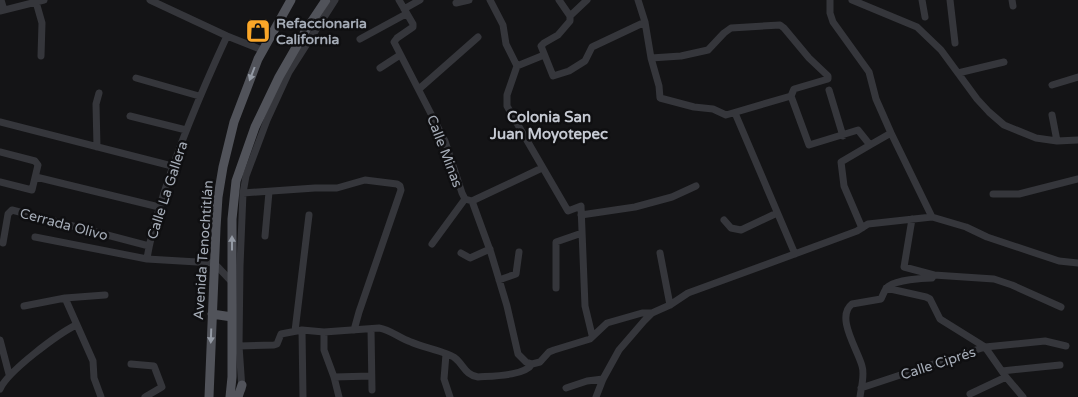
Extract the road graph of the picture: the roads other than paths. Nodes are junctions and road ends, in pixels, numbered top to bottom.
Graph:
1 (1, 0) edge
2 (44, 0) edge
3 (150, 0) edge
4 (290, 0) edge
5 (326, 0) edge
6 (335, 0) edge
7 (398, 0) edge
8 (420, 0) edge
9 (469, 0) edge
10 (490, 0) edge
11 (559, 0) edge
12 (587, 0) edge
13 (638, 0) edge
14 (830, 0) edge
15 (852, 0) edge
16 (922, 0) edge
17 (950, 0) edge
18 (36, 2) junction
19 (456, 3) dead end
20 (2, 11) edge
21 (405, 12) junction
22 (570, 16) junction
23 (925, 17) dead end
24 (645, 22) junction
25 (227, 36) junction
26 (478, 37) dead end
27 (360, 39) dead end
28 (955, 42) dead end
29 (262, 50) junction
30 (400, 55) junction
31 (544, 55) junction
32 (40, 56) dead end
33 (651, 58) junction
34 (1004, 62) dead end
35 (517, 66) junction
36 (380, 68) dead end
37 (958, 73) junction
38 (1078, 77) edge
39 (136, 78) dead end
40 (1052, 85) dead end
41 (419, 89) junction
42 (829, 90) dead end
43 (99, 93) dead end
44 (199, 96) junction
45 (791, 96) junction
46 (735, 113) junction
47 (1052, 115) dead end
48 (130, 116) dead end
49 (0, 122) edge
50 (186, 130) junction
51 (891, 133) junction
52 (843, 136) junction
53 (1078, 140) edge
54 (1056, 141) junction
55 (870, 145) junction
56 (97, 147) junction
57 (0, 152) edge
58 (172, 166) junction
59 (542, 168) junction
60 (36, 177) junction
61 (1078, 179) edge
62 (0, 182) edge
63 (696, 186) dead end
64 (269, 192) junction
65 (243, 193) junction
66 (993, 194) dead end
67 (469, 200) junction
68 (159, 207) junction
69 (777, 213) junction
70 (581, 214) junction
71 (309, 215) dead end
72 (932, 217) junction
73 (912, 219) junction
74 (724, 220) dead end
75 (862, 228) junction
76 (582, 233) junction
77 (265, 236) dead end
78 (35, 237) dead end
79 (4, 243) dead end
80 (432, 244) dead end
81 (149, 246) junction
82 (490, 249) junction
83 (519, 252) dead end
84 (660, 252) dead end
85 (461, 254) dead end
86 (795, 254) junction
87 (147, 259) junction
88 (214, 262) junction
89 (1078, 263) edge
90 (934, 275) junction
91 (500, 280) junction
92 (232, 282) junction
93 (556, 288) dead end
94 (886, 288) junction
95 (105, 294) dead end
96 (65, 298) junction
97 (670, 305) junction
98 (24, 306) dead end
99 (1061, 307) dead end
100 (652, 313) junction
101 (212, 314) junction
102 (232, 317) junction
103 (76, 325) junction
104 (370, 329) junction
105 (298, 330) junction
106 (354, 330) junction
107 (324, 332) junction
108 (592, 335) junction
109 (0, 340) edge
110 (239, 346) junction
111 (1066, 346) dead end
112 (985, 347) junction
113 (446, 354) junction
114 (131, 364) dead end
115 (532, 364) junction
116 (1060, 365) dead end
117 (9, 374) junction
118 (1004, 374) junction
119 (371, 376) junction
120 (334, 377) junction
121 (603, 380) junction
122 (242, 385) joint
123 (566, 388) dead end
124 (861, 388) junction
125 (0, 389) edge
126 (372, 390) dead end
127 (970, 394) dead end
128 (101, 397) edge
129 (146, 397) edge
130 (209, 397) edge
131 (230, 397) edge
132 (240, 397) edge
133 (303, 397) edge
134 (339, 397) edge
135 (450, 397) edge
136 (596, 397) edge
137 (860, 397) edge
138 (1023, 397) edge

1 - 20 street
2 - 18 street
3 - 25 street
4 - 29 main road, Avenida Tenochtitlán
92 -> 5 main road
6 - 65 street
7 - 21 street
8 - 21 street
9 - 19 street
10 - 35 street
11 - 22 street
12 - 22 street
13 - 24 street
14 - 51 street
15 - 37 street
16 - 23 street
17 - 28 street
18 - 20 street
18 - 32 street
21 - 27 street
21 - 30 street
22 - 31 street
24 - 31 street
24 - 33 street
25 - 29 street
25 - 44 street, Calle La Gallera
26 - 41 street
29 -> 88 main road, Avenida Tenochtitlán
30 - 36 street
30 - 41 street, Calle Minas
31 - 35 street
33 - 45 street
33 - 46 street
34 - 37 street
35 - 59 street
37 - 54 street
38 - 40 street
39 - 44 street
41 - 67 street, Calle Minas
42 - 52 street
43 - 56 street
44 - 50 street, Calle La Gallera
45 - 46 street
45 - 52 street
46 - 69 street
47 - 54 street
48 - 50 street
49 - 56 street
50 - 58 street, Calle La Gallera
51 - 55 street
51 - 72 street
52 - 55 street
53 - 54 street
55 - 75 street
56 - 58 street
57 - 60 street
58 - 68 street, Calle La Gallera
59 - 67 street
59 - 70 street
60 - 62 street
60 - 68 street
61 - 66 street
63 - 70 street
64 - 65 street
64 - 77 street
64 - 106 street
65 - 110 street
67 - 80 street
67 - 82 street, Calle Minas
68 - 81 street, Calle La Gallera
69 - 74 street
69 - 86 street
70 - 76 street
71 - 105 street
72 - 73 street
72 - 89 street
73 - 75 street
73 - 90 street
75 - 86 street
76 - 93 street
76 - 108 street
78 - 87 street
79 - 81 street, Cerrada Olivo
81 - 87 street, Calle La Gallera
82 - 85 street
82 - 91 street, Calle Minas
83 - 91 street
84 - 97 street
86 - 97 street
87 - 88 street, Calle La Gallera
88 - 92 street
88 - 101 main road, Avenida Tenochtitlán
90 - 94 street
90 - 99 street
91 - 115 street, Calle Minas
92 - 102 main road
94 - 112 street, Calle Ciprés
94 - 124 street
95 - 96 street
96 - 98 street
96 - 103 street
97 - 100 street
100 - 108 street
100 - 121 street
101 - 102 main road
101 -> 130 main road, Avenida Tenochtitlán
102 - 131 main road
103 - 117 street
103 - 128 street
104 - 106 street
104 - 113 street
104 - 119 street
105 - 107 street
105 - 110 street
105 - 133 street
106 - 107 street
107 - 120 street
108 - 115 street
109 - 117 street
110 - 122 street
111 - 112 street
112 - 118 street
112 - 124 street, Calle Ciprés
113 - 115 street
113 - 135 street
114 - 129 street
116 - 118 street
117 - 125 street
118 - 127 street
118 - 138 street
119 - 120 street
119 - 126 street
120 - 134 street
121 - 123 street
121 - 136 street
122 - 132 main road
124 - 137 street

